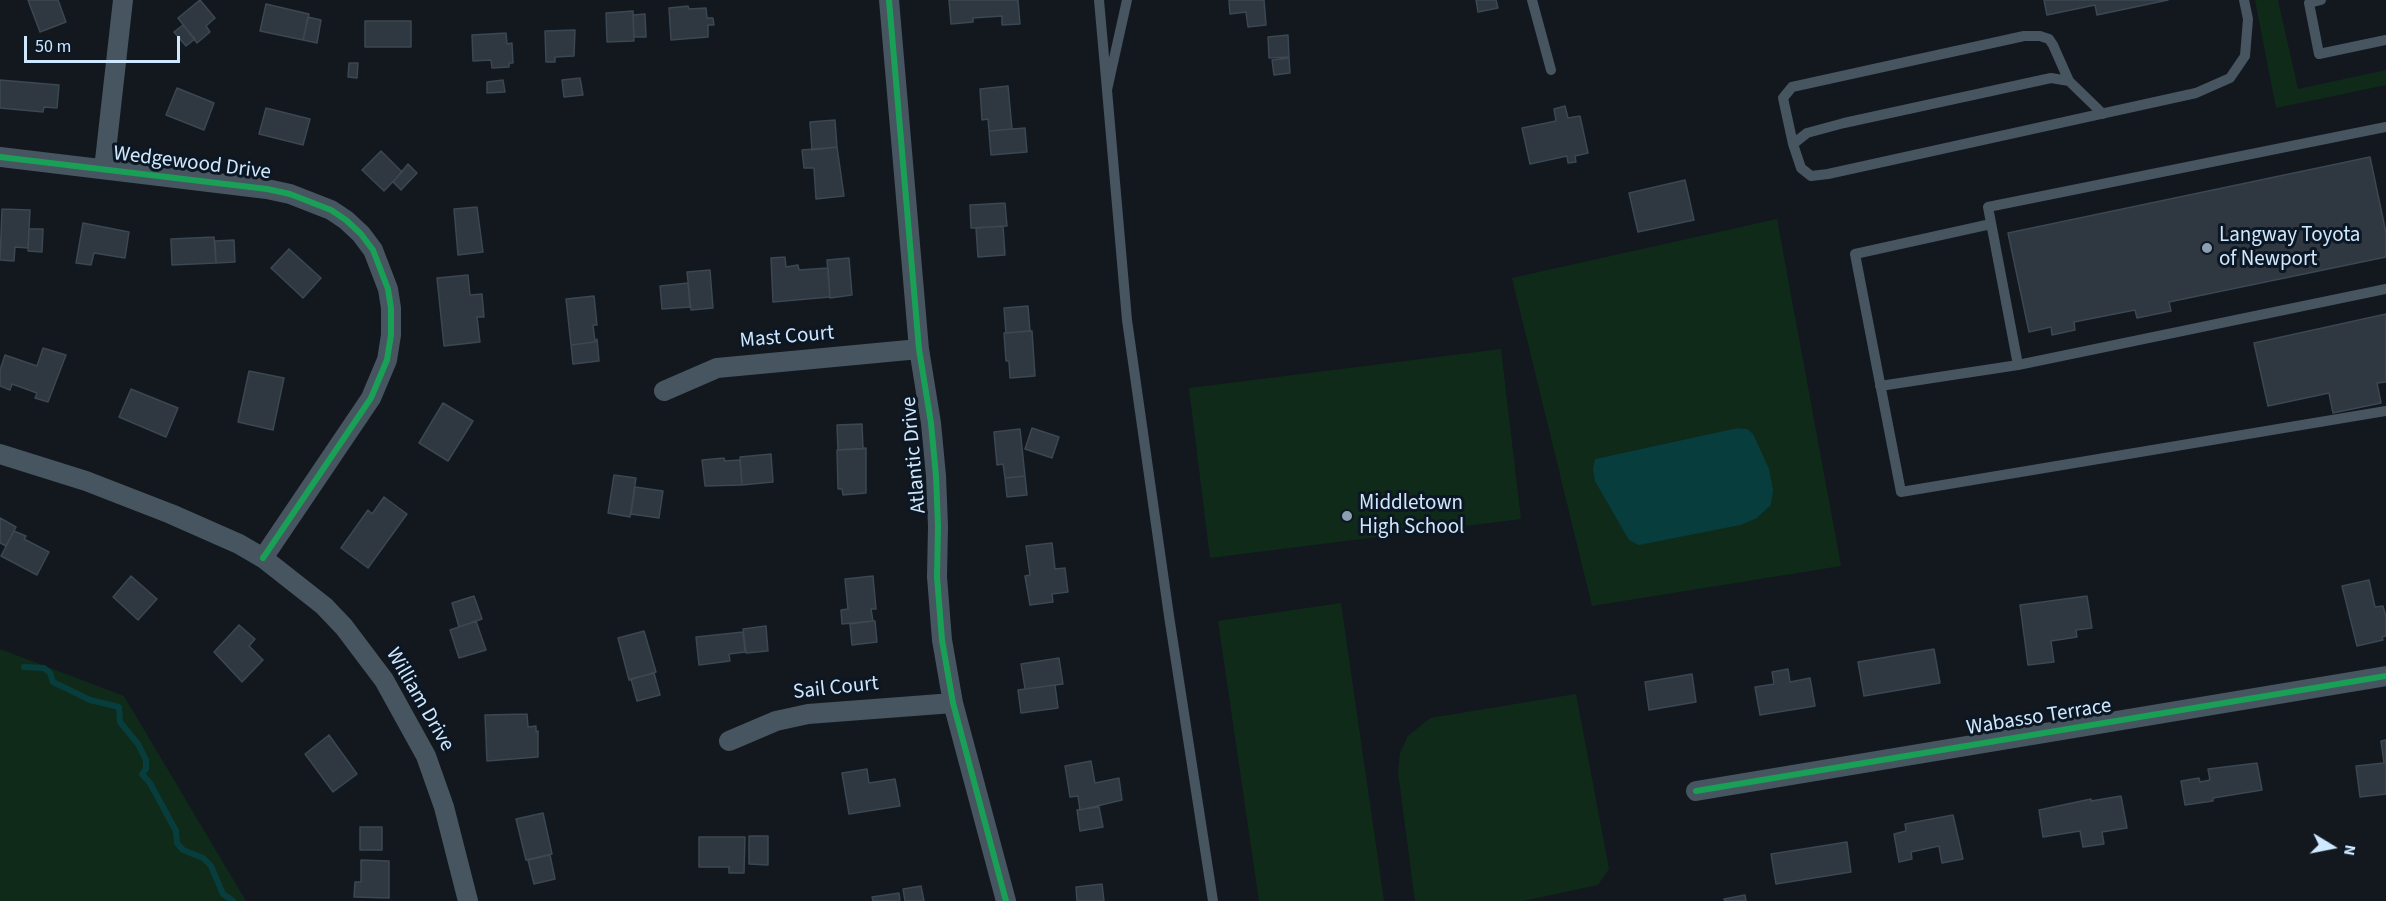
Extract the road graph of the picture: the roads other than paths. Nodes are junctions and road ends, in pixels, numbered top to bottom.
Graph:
1 (123, 0) edge
2 (889, 0) edge
3 (1099, 0) edge
4 (1127, 0) edge
5 (1532, 0) edge
6 (2244, 0) edge
7 (2321, 0) edge
8 (2386, 40) edge
9 (1551, 70) dead end
10 (2069, 81) junction
11 (1107, 90) junction
12 (2103, 114) junction
13 (2386, 127) edge
14 (1793, 144) junction
15 (0, 157) edge
16 (104, 169) junction
17 (1991, 224) junction
18 (2386, 289) edge
19 (919, 349) junction
20 (2018, 365) junction
21 (1880, 386) junction
22 (663, 391) dead end
23 (2386, 411) edge
24 (0, 454) edge
25 (263, 558) junction
26 (2386, 676) edge
27 (953, 703) junction
28 (729, 741) dead end
29 (1696, 791) dead end
30 (468, 901) edge
31 (1006, 901) edge
32 (1213, 901) edge

1 - 16 street
2 - 19 street, Atlantic Drive
3 - 11 lane
4 - 11 lane
5 - 9 lane
6 - 12 lane
7 - 8 lane
10 - 12 lane
10 - 14 lane
10 - 14 lane
11 - 32 lane
12 - 14 lane
13 - 17 lane
15 - 16 street, Wedgewood Drive
16 - 25 street, Wedgewood Drive
17 - 20 lane
17 - 21 lane
18 - 20 lane
19 - 22 street, Mast Court
19 - 27 street, Atlantic Drive
20 - 21 lane
21 - 23 lane
24 - 25 street, William Drive
25 - 30 street, William Drive
26 - 29 street, Wabasso Terrace
27 - 28 street, Sail Court
27 - 31 street, Atlantic Drive

